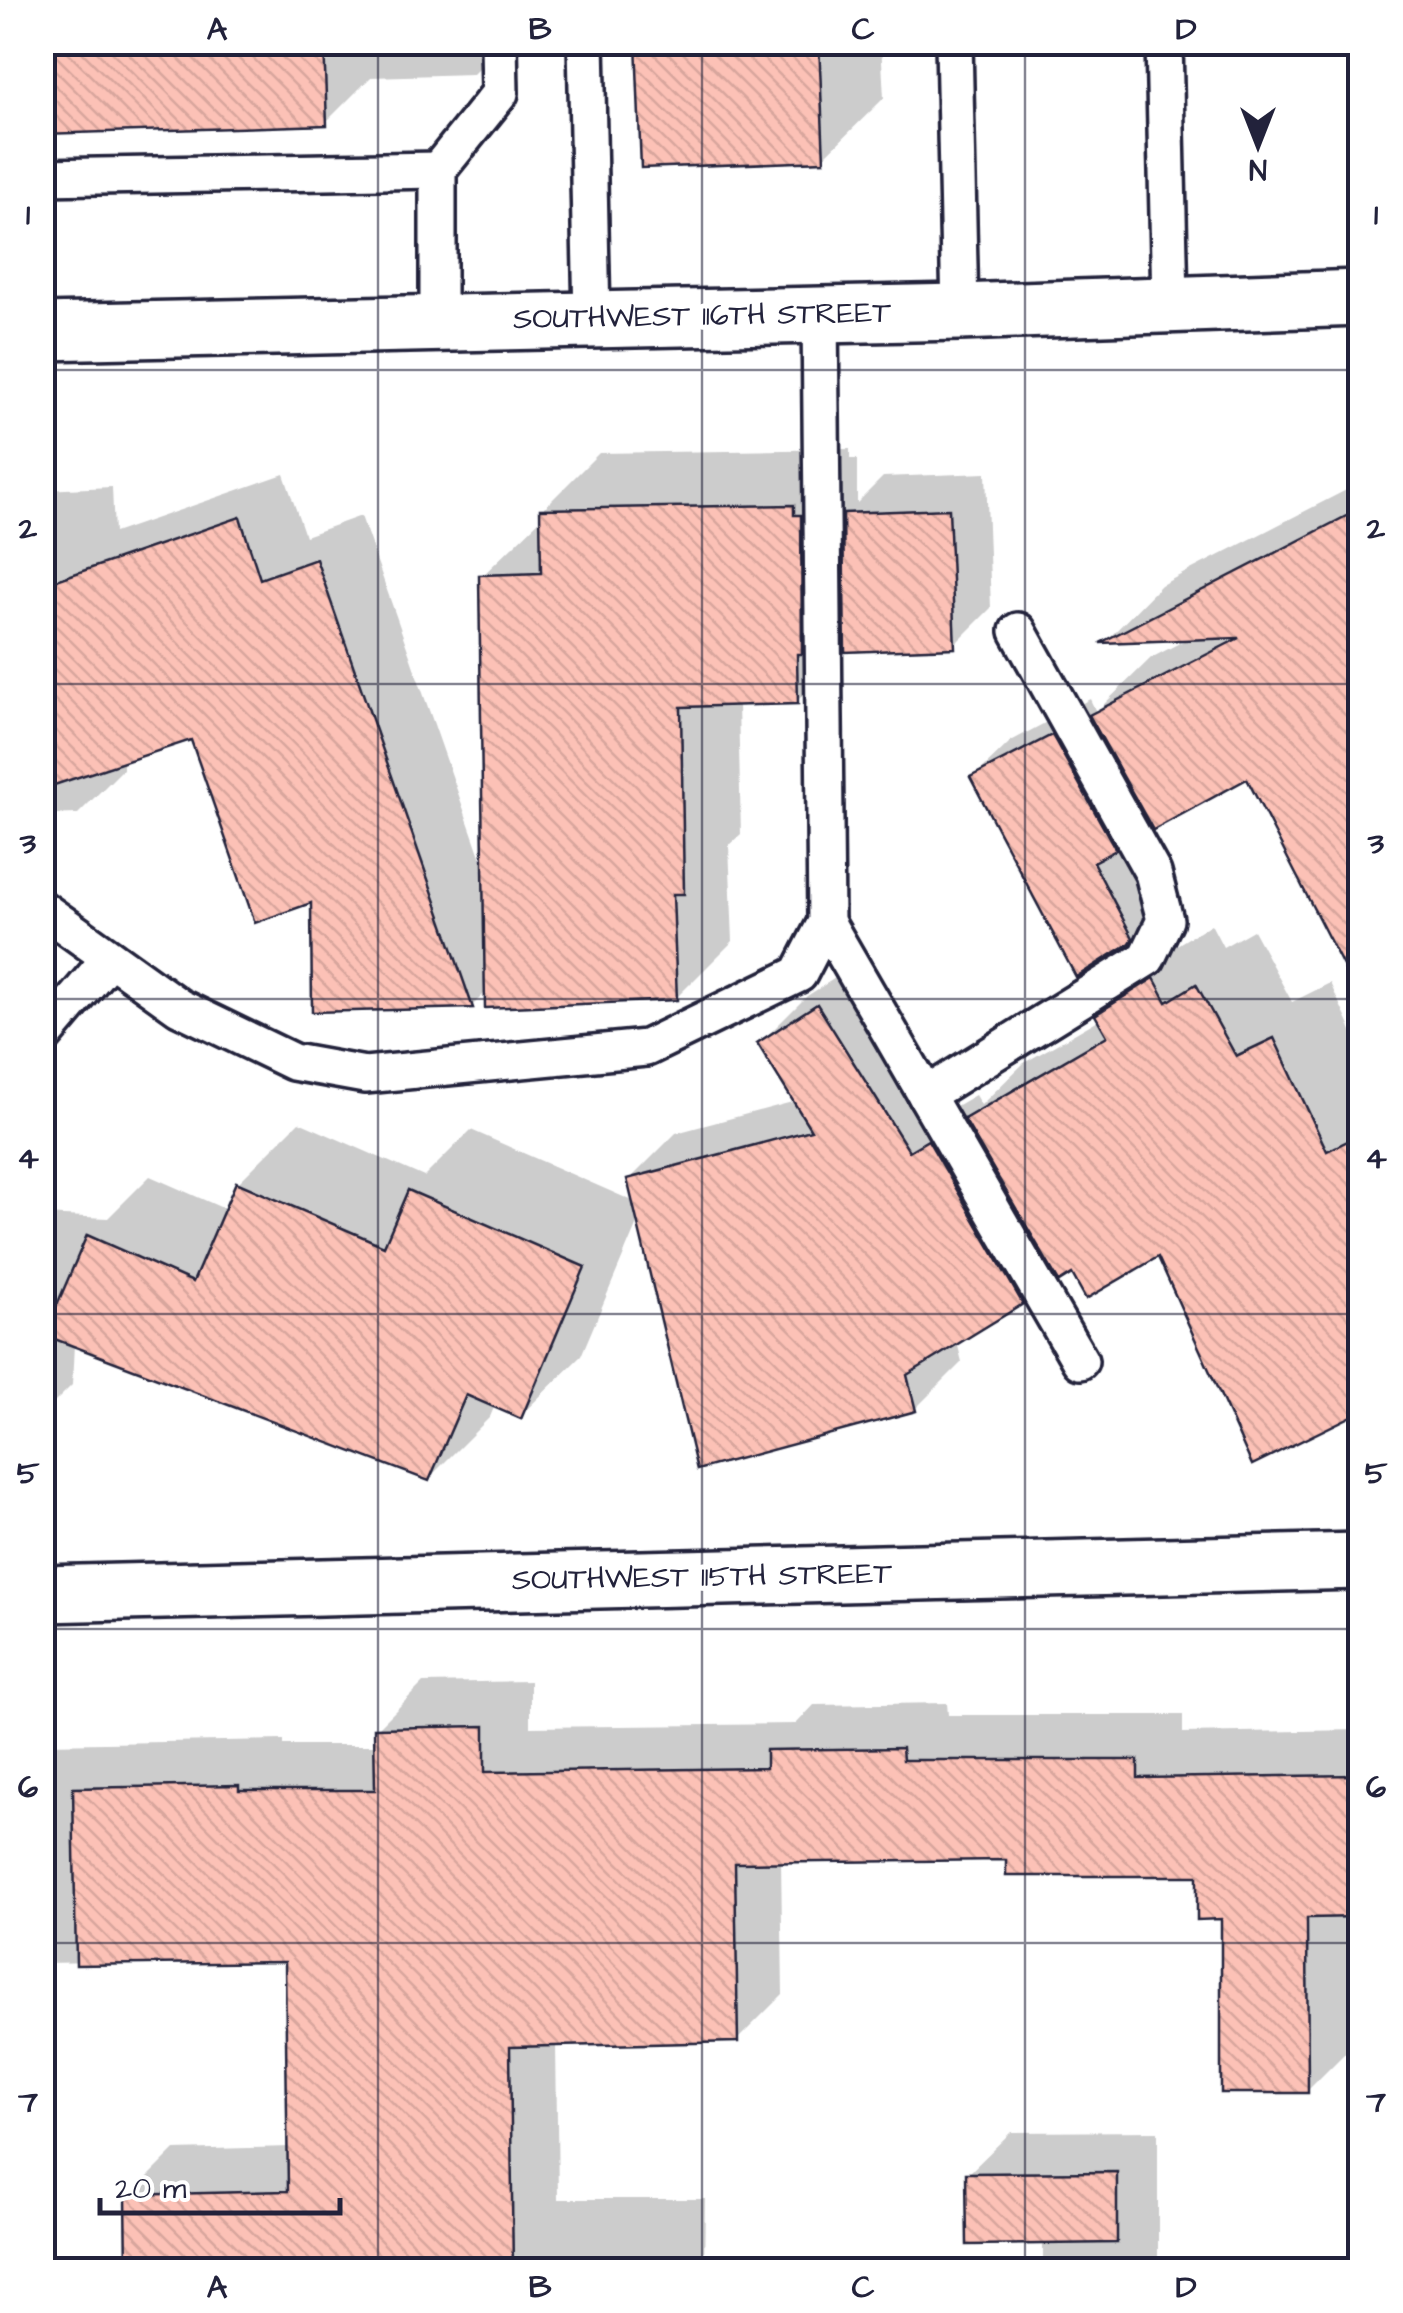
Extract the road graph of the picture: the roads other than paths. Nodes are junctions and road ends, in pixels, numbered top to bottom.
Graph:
1 (500, 42) edge
2 (586, 42) edge
3 (954, 42) edge
4 (1164, 42) edge
5 (438, 170) junction
6 (42, 177) edge
7 (1360, 298) edge
8 (1170, 302) junction
9 (960, 312) junction
10 (820, 313) junction
11 (592, 318) junction
12 (438, 322) junction
13 (42, 332) edge
14 (1018, 630) dead end
15 (42, 909) edge
16 (826, 922) junction
17 (110, 958) junction
18 (42, 1038) edge
19 (926, 1095) junction
20 (1080, 1360) dead end
21 (1360, 1560) edge
22 (42, 1594) edge

1 - 5 lane
2 - 11 lane
3 - 9 lane
4 - 8 lane
5 - 6 lane
5 - 12 lane
7 - 8 street, SOUTHWEST 116TH STREET
8 - 9 street, SOUTHWEST 116TH STREET
9 - 10 street, SOUTHWEST 116TH STREET
10 - 11 street, SOUTHWEST 116TH STREET
10 - 16 lane
11 - 12 street, SOUTHWEST 116TH STREET
12 - 13 street, SOUTHWEST 116TH STREET
14 - 19 lane
15 - 17 lane
16 - 17 lane
16 - 19 lane
17 - 18 lane
19 - 20 lane
21 - 22 street, SOUTHWEST 115TH STREET

